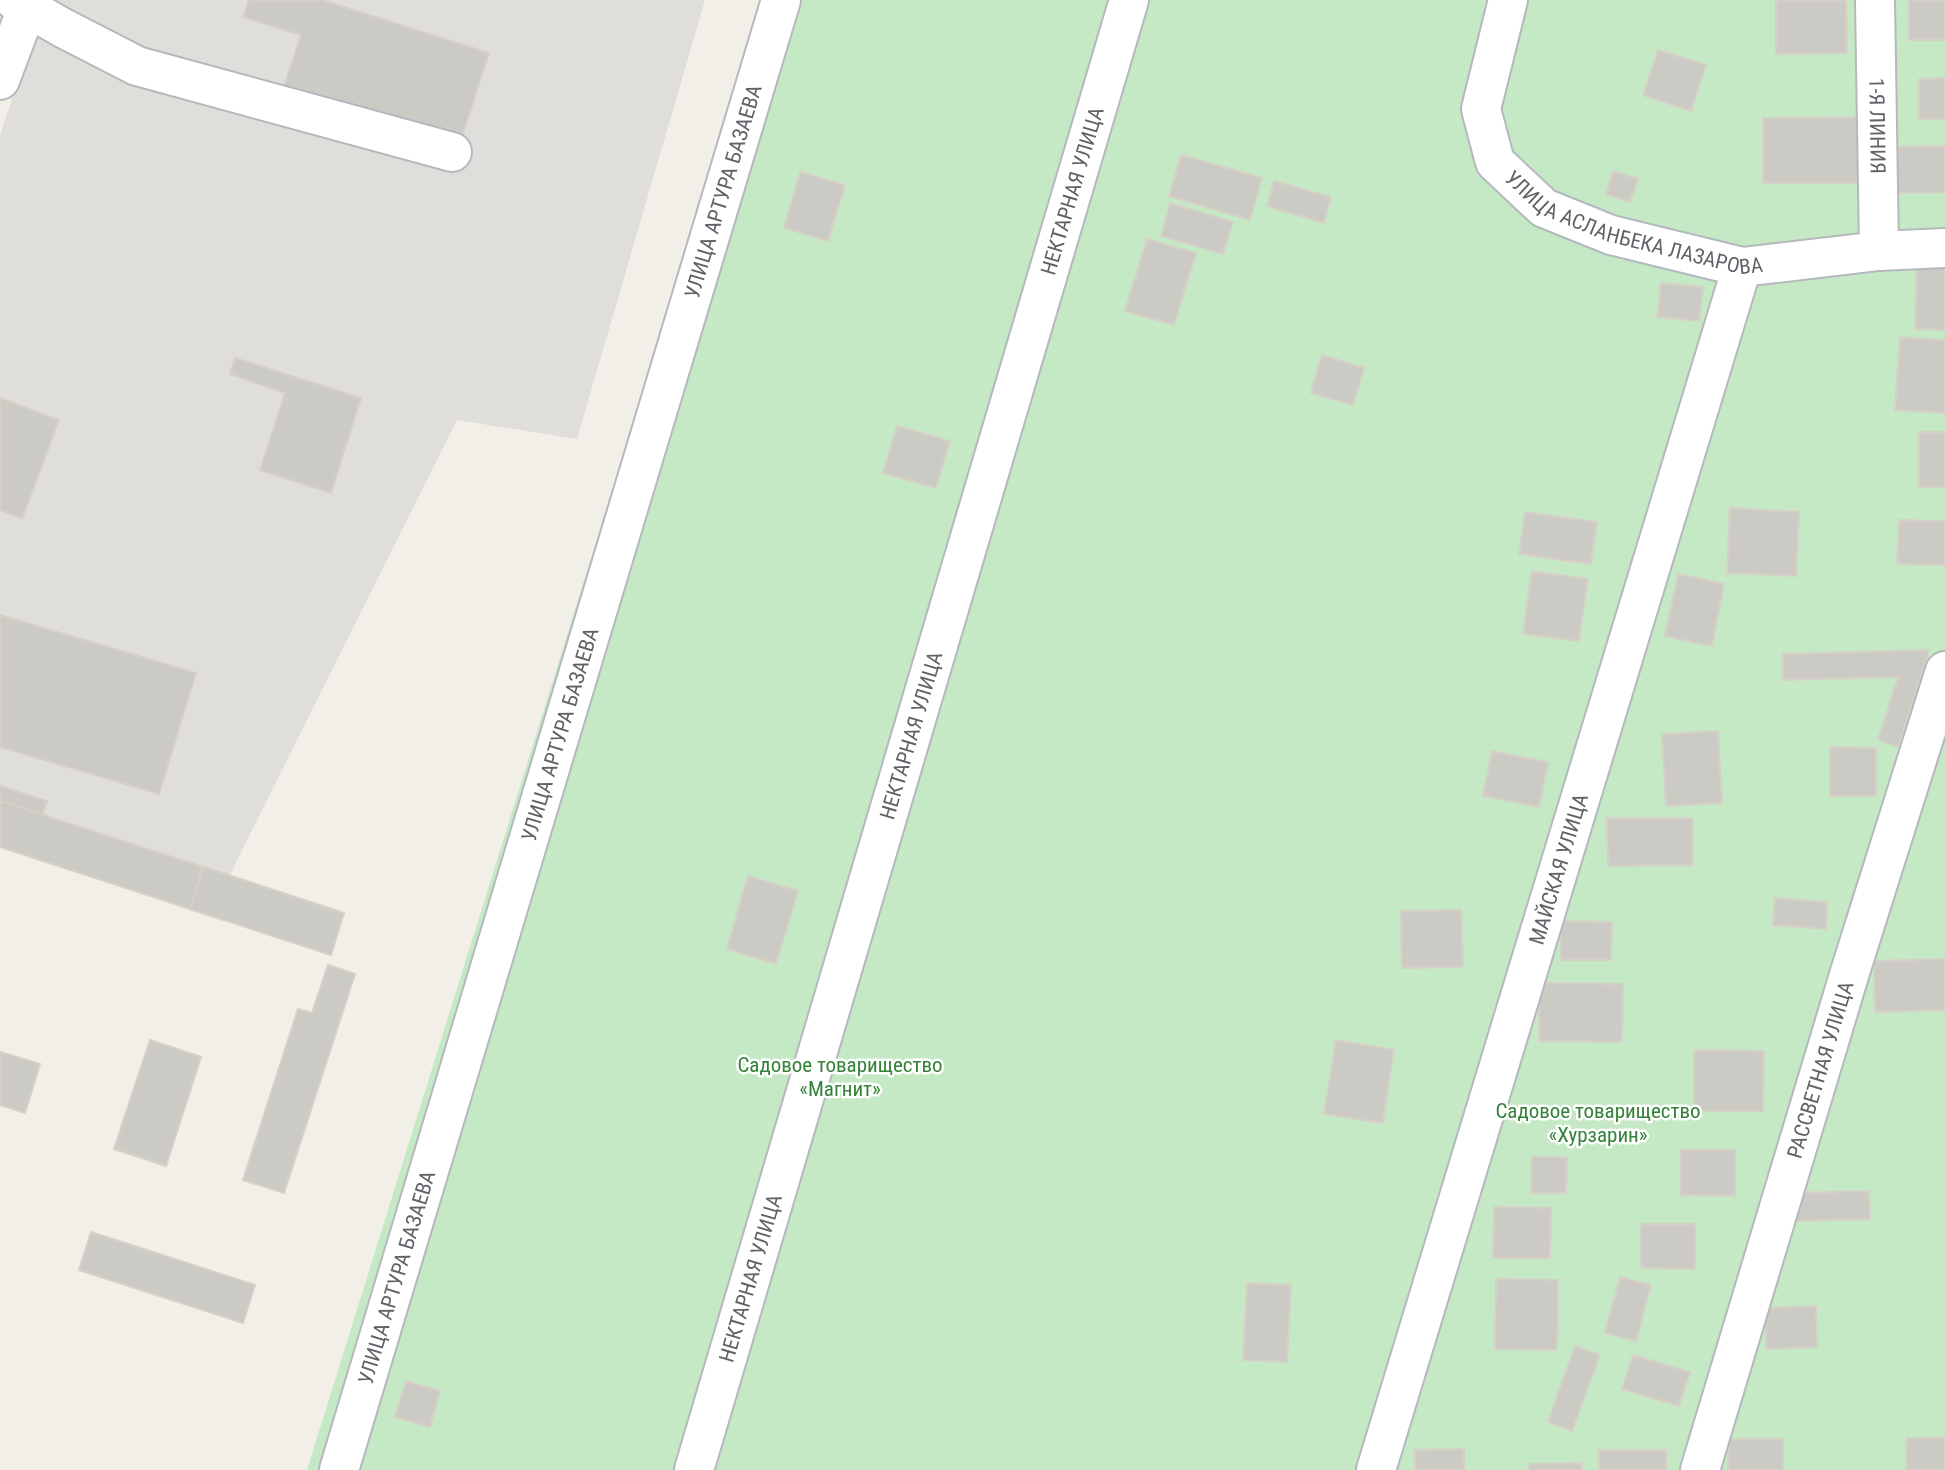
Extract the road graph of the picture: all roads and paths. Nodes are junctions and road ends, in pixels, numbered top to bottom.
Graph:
1 (781, 0) edge
2 (1129, 0) edge
3 (1508, 0) edge
4 (1875, 0) edge
5 (24, 2) edge
6 (0, 80) edge
7 (452, 152) dead end
8 (1945, 248) edge
9 (1879, 251) junction
10 (1742, 267) junction
11 (1945, 671) edge
12 (339, 1470) edge
13 (694, 1470) edge
14 (1376, 1470) edge
15 (1700, 1470) edge

1 - 12 street, УЛИЦА АРТУРА БАЗАЕВА
2 - 13 street, НЕКТАРНАЯ УЛИЦА
3 - 10 street, УЛИЦА АСЛАНБЕКА ЛАЗАРОВА
4 - 9 street, 1-Я ЛИНИЯ
5 - 6 street
5 - 7 street
8 - 9 street, УЛИЦА АСЛАНБЕКА ЛАЗАРОВА
9 - 10 street, УЛИЦА АСЛАНБЕКА ЛАЗАРОВА
10 - 14 street, МАЙСКАЯ УЛИЦА
11 - 15 street, РАССВЕТНАЯ УЛИЦА

